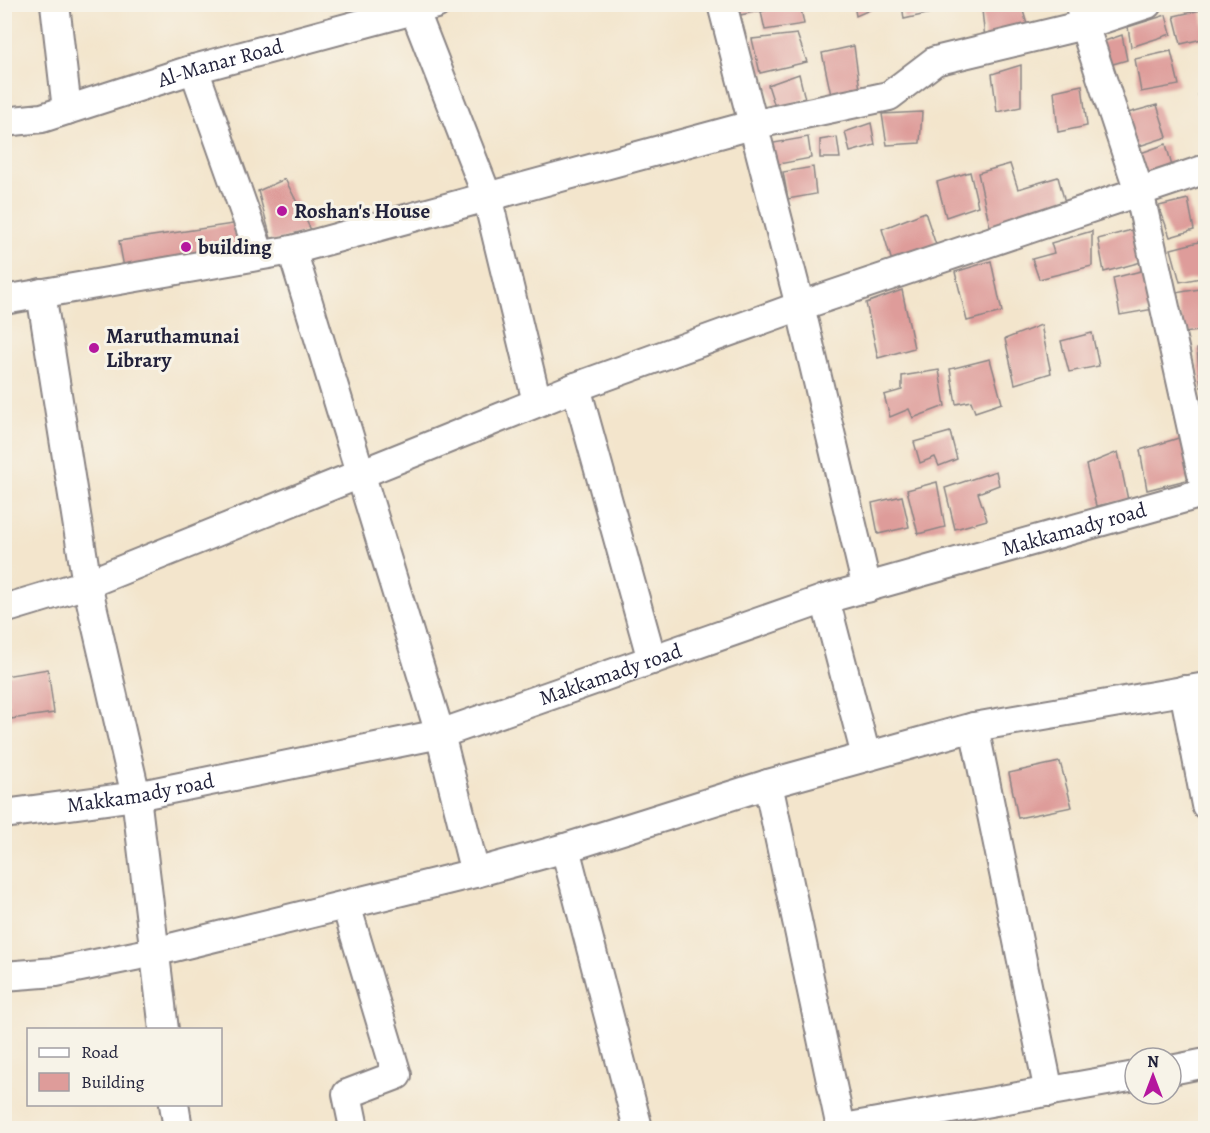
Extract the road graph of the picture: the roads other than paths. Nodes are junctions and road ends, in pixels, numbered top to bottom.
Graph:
1 (55, 4) edge
2 (722, 4) edge
3 (1147, 4) edge
4 (421, 7) edge
5 (1082, 15) edge
6 (194, 69) junction
7 (67, 110) junction
8 (4, 122) edge
9 (752, 125) junction
10 (1206, 169) edge
11 (1139, 191) junction
12 (487, 196) junction
13 (292, 250) junction
14 (260, 255) junction
15 (41, 293) junction
16 (4, 300) edge
17 (800, 306) junction
18 (576, 387) junction
19 (537, 402) junction
20 (360, 473) junction
21 (1206, 492) edge
22 (87, 584) junction
23 (867, 588) junction
24 (825, 599) junction
25 (4, 609) edge
26 (652, 660) junction
27 (1195, 688) edge
28 (974, 727) junction
29 (440, 734) junction
30 (866, 756) junction
31 (768, 784) junction
32 (136, 796) junction
33 (1206, 805) edge
34 (4, 814) edge
35 (565, 848) junction
36 (475, 873) junction
37 (346, 905) junction
38 (154, 952) junction
39 (4, 976) edge
40 (164, 1028) edge
41 (1206, 1063) edge
42 (1183, 1068) edge
43 (1123, 1078) edge
44 (1049, 1092) junction
45 (174, 1106) edge
46 (882, 1125) edge
47 (178, 1128) edge
48 (354, 1128) edge
49 (638, 1128) edge
50 (843, 1128) edge

1 - 7 street
2 - 9 street
3 - 5 street
4 - 6 street, Al-Manar Road
4 - 12 street
5 - 9 street
5 - 11 street
6 - 7 street, Al-Manar Road
6 - 14 street
7 - 8 street, Al-Manar Road
9 - 12 street
9 - 17 street
10 - 11 street
11 - 17 street
11 - 21 street
12 - 13 street
12 - 19 street
13 - 14 street
13 - 20 street
14 - 15 street
15 - 16 street
15 - 22 street
17 - 18 street
17 - 23 street
18 - 19 street
18 - 26 street
19 - 20 street
20 - 22 street
20 - 29 street
21 - 23 street, Makkamady road
22 - 25 street
22 - 32 street
23 - 24 street, Makkamady road
24 - 26 street, Makkamady road
24 - 30 street
26 - 29 street, Makkamady road
27 - 28 street
27 - 33 street
28 - 30 street
28 - 44 street
29 - 32 street, Makkamady road
29 - 36 street
30 - 31 street
31 - 35 street
31 - 50 street
32 - 34 street, Makkamady road
32 - 38 street
35 - 36 street
35 - 49 street
36 - 37 street
37 - 38 street
37 - 48 street
38 - 39 street
38 - 40 street
41 - 42 street
43 - 44 street
44 - 46 street
45 - 47 street
46 - 50 street

